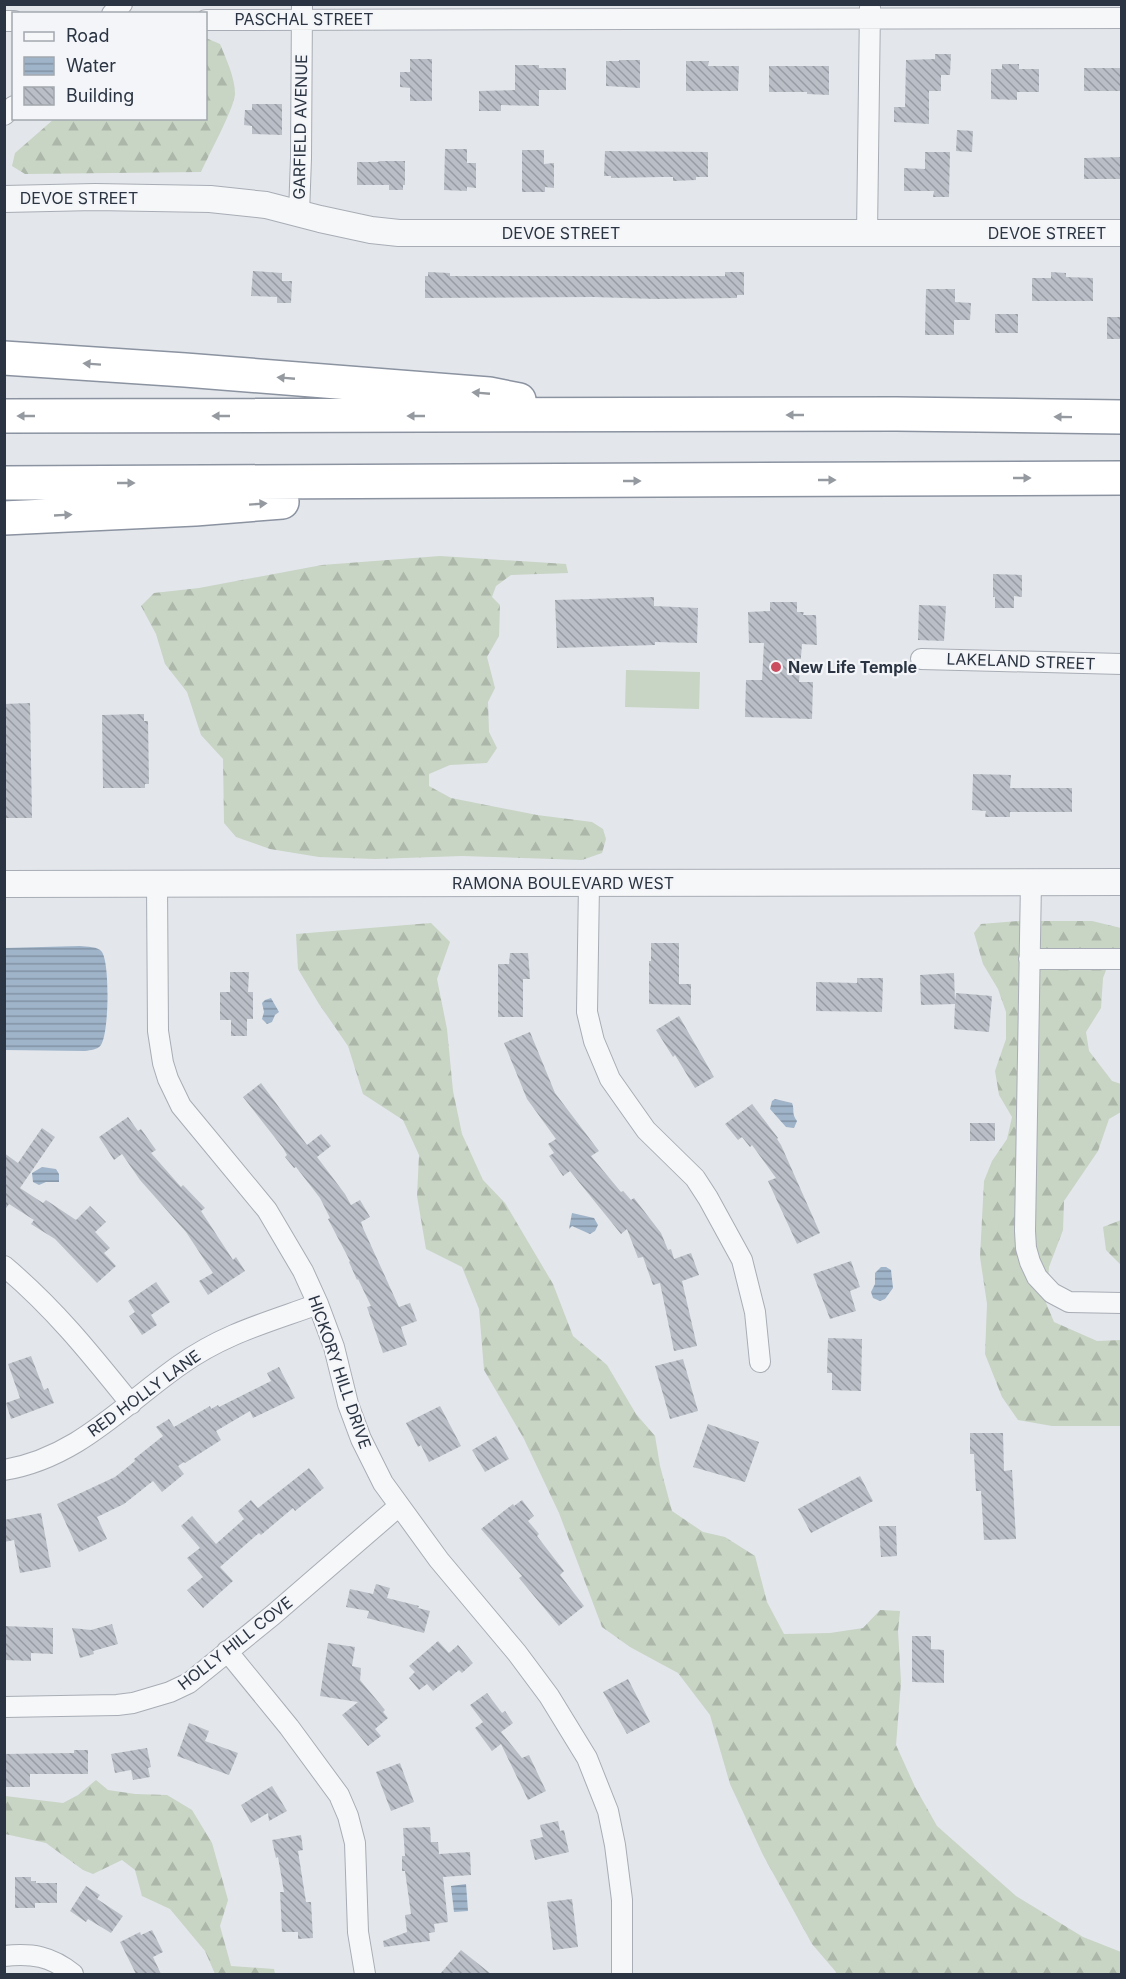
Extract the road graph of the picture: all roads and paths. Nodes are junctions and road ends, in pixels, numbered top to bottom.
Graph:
1 (870, 11) edge
2 (302, 12) edge
3 (1122, 18) edge
4 (207, 20) edge
5 (4, 199) edge
6 (299, 214) junction
7 (867, 233) junction
8 (1122, 233) edge
9 (4, 358) edge
10 (4, 416) edge
11 (600, 416) junction
12 (1122, 417) edge
13 (1122, 478) edge
14 (574, 482) junction
15 (4, 483) edge
16 (4, 518) edge
17 (921, 658) dead end
18 (1122, 664) edge
19 (1031, 881) junction
20 (1122, 882) edge
21 (4, 884) edge
22 (157, 884) junction
23 (589, 884) junction
24 (1029, 959) junction
25 (1122, 959) edge
26 (4, 1266) edge
27 (1122, 1303) edge
28 (318, 1304) junction
29 (760, 1362) dead end
30 (131, 1404) junction
31 (4, 1470) edge
32 (399, 1506) junction
33 (227, 1651) junction
34 (4, 1707) edge
35 (4, 1956) edge
36 (73, 1974) edge
37 (365, 1974) edge
38 (622, 1974) edge

1 - 2 street, PASCHAL STREET
1 - 3 street, PASCHAL STREET
1 - 7 street
2 - 4 street, PASCHAL STREET
2 - 6 street, GARFIELD AVENUE
5 - 6 street, DEVOE STREET
6 - 7 street, DEVOE STREET
7 - 8 street, DEVOE STREET
11 -> 9 highway
11 -> 10 highway
12 -> 11 highway
14 -> 13 highway
15 -> 14 highway
16 -> 14 highway
17 - 18 street, LAKELAND STREET
19 - 20 street, RAMONA BOULEVARD WEST
19 - 23 street, RAMONA BOULEVARD WEST
19 - 24 street
21 - 22 street, RAMONA BOULEVARD WEST
22 - 23 street, RAMONA BOULEVARD WEST
22 - 28 street, HICKORY HILL DRIVE
23 - 29 street
24 - 25 street
24 - 27 street
26 - 30 street
28 - 30 street, RED HOLLY LANE
28 - 32 street, HICKORY HILL DRIVE
30 - 31 street, RED HOLLY LANE
32 - 33 street, HOLLY HILL COVE
32 - 38 street, HICKORY HILL DRIVE
33 - 34 street, HOLLY HILL COVE
33 - 37 street
35 - 36 street

